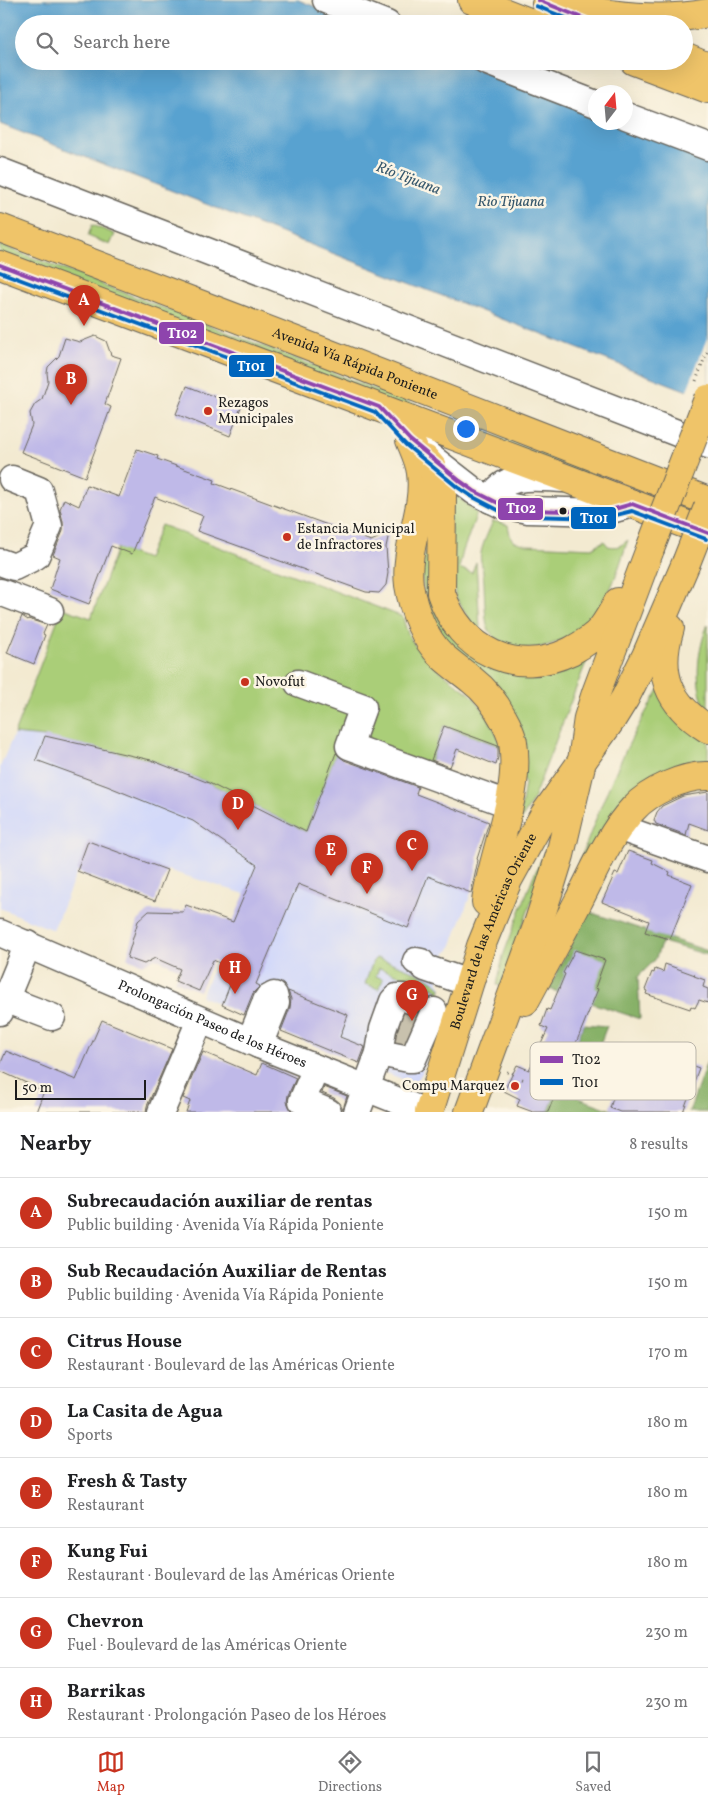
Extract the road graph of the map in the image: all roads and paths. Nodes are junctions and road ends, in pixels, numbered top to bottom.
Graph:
1 (326, 0) edge
2 (472, 0) edge
3 (540, 9) edge
4 (708, 13) edge
5 (365, 15) edge
6 (563, 15) edge
7 (604, 15) edge
8 (693, 15) edge
9 (693, 60) edge
10 (708, 66) edge
11 (508, 70) edge
12 (658, 70) edge
13 (708, 89) edge
14 (588, 101) edge
15 (633, 119) edge
16 (708, 147) edge
17 (0, 171) edge
18 (0, 228) edge
19 (0, 265) edge
20 (708, 399) edge
21 (379, 407) junction
22 (410, 440) junction
23 (708, 445) edge
24 (569, 479) junction
25 (12, 480) dead end
26 (491, 500) junction
27 (708, 501) edge
28 (632, 504) junction
29 (708, 507) edge
30 (703, 534) edge
31 (647, 547) junction
32 (0, 562) edge
33 (690, 564) junction
34 (0, 592) edge
35 (50, 611) dead end
36 (298, 683) dead end
37 (708, 729) edge
38 (582, 760) junction
39 (708, 776) edge
40 (508, 804) junction
41 (618, 827) junction
42 (708, 859) edge
43 (0, 932) edge
44 (28, 944) junction
45 (480, 946) junction
46 (419, 962) dead end
47 (470, 978) junction
48 (3, 1005) edge
49 (52, 1017) dead end
50 (200, 1020) junction
51 (412, 1025) junction
52 (316, 1068) junction
53 (496, 1070) junction
54 (513, 1074) dead end
55 (362, 1100) edge
56 (161, 1112) edge
57 (328, 1112) edge
58 (428, 1112) edge
59 (469, 1112) edge

1 - 5 street
2 - 3 main road
3 - 6 main road
3 - 7 main road
4 - 8 main road
9 - 10 main road
11 - 14 street
12 - 13 main road
15 - 16 street
17 - 23 street
18 - 27 main road, Avenida Vía Rápida Poniente
19 - 21 main road
20 - 31 main road, Boulevard de las Américas Oriente, bridge
21 - 22 main road
21 - 24 main road
22 - 26 street
22 - 31 main road
22 - 40 main road
24 - 26 street
24 - 28 main road
25 - 32 street
26 - 28 street
28 - 30 main road
29 - 30 main road, Boulevard de las Américas Oriente, bridge
30 - 33 main road, Boulevard de las Américas Oriente, bridge
31 - 38 main road, Boulevard de las Américas Oriente
33 - 37 main road
33 - 38 main road, Boulevard de las Américas Oriente
34 - 35 street
36 - 40 street
38 - 45 main road, Boulevard de las Américas Oriente
38 - 53 main road, Boulevard de las Américas Oriente
39 - 41 main road
40 - 45 main road
41 - 42 street
41 - 53 main road
43 - 44 street, Prolongación Paseo de los Héroes
44 - 48 street
44 - 50 street, Prolongación Paseo de los Héroes
45 - 47 main road, Boulevard de las Américas Oriente
46 - 47 street
47 - 51 main road, Boulevard de las Américas Oriente
48 - 49 street
50 - 52 street, Prolongación Paseo de los Héroes
50 - 56 street
51 - 55 street
51 - 58 main road, Boulevard de las Américas Oriente
52 - 55 street, Prolongación Paseo de los Héroes
52 - 57 street
53 - 54 path
53 - 59 main road, Boulevard de las Américas Oriente
55 - 58 street, Prolongación Paseo de los Héroes

